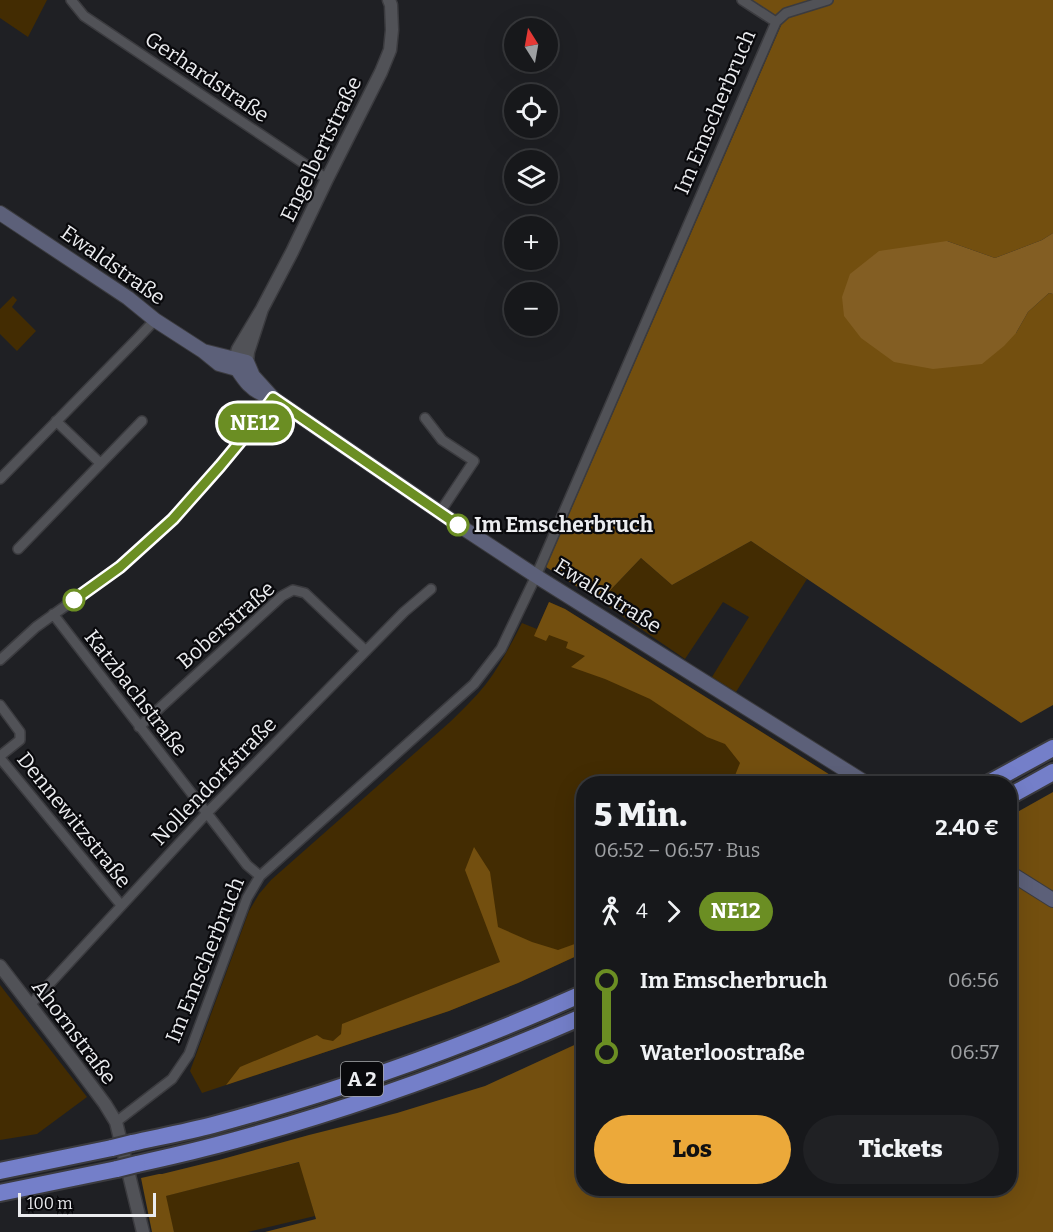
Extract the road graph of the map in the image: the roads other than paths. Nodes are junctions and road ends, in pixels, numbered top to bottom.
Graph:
1 (71, 0) edge
2 (389, 0) edge
3 (742, 0) edge
4 (828, 0) edge
5 (776, 22) junction
6 (327, 179) junction
7 (0, 213) edge
8 (155, 320) junction
9 (240, 363) junction
10 (273, 398) junction
11 (425, 418) dead end
12 (57, 421) junction
13 (142, 421) dead end
14 (100, 463) junction
15 (0, 479) edge
16 (440, 512) junction
17 (18, 549) dead end
18 (536, 576) junction
19 (431, 589) dead end
20 (53, 614) junction
21 (366, 651) junction
22 (0, 660) edge
23 (0, 705) edge
24 (139, 727) junction
25 (1053, 748) edge
26 (0, 757) edge
27 (1053, 772) edge
28 (855, 776) edge
29 (1002, 776) edge
30 (1017, 792) edge
31 (207, 813) junction
32 (260, 876) junction
33 (1017, 877) edge
34 (1053, 900) edge
35 (121, 905) junction
36 (0, 966) edge
37 (576, 996) edge
38 (30, 1005) junction
39 (576, 1019) edge
40 (116, 1122) junction
41 (0, 1171) edge
42 (0, 1193) edge
43 (143, 1232) edge

1 - 6 street, Gerhardstraße
2 - 6 street, Engelbertstraße
3 - 5 street
4 - 5 street, Im Emscherbruch
5 - 18 street, Im Emscherbruch
6 - 9 street, Engelbertstraße
7 - 8 main road, Ewaldstraße
8 - 9 main road, Ewaldstraße
8 - 12 street
9 - 10 main road, Ewaldstraße
10 - 16 main road, Ewaldstraße
10 - 20 street
11 - 16 street
12 - 14 street
12 - 15 street
13 - 14 street
14 - 17 street
16 - 18 main road, Ewaldstraße
18 - 28 main road, Ewaldstraße
18 - 32 street, Im Emscherbruch
19 - 21 street, Nollendorfstraße
20 - 22 street
20 - 24 street, Katzbachstraße
21 - 24 street, Boberstraße
21 - 31 street, Nollendorfstraße
23 - 26 street, Dennewitzstraße
24 - 31 street, Katzbachstraße
25 - 29 highway
26 - 35 street, Dennewitzstraße
27 - 30 highway
31 - 32 street, Katzbachstraße
31 - 35 street, Nollendorfstraße
32 - 40 street, Im Emscherbruch
33 - 34 main road
35 - 38 street, Nollendorfstraße
36 - 38 street, Ahornstraße
37 - 41 highway, A 2, bridge
38 - 40 street, Ahornstraße
39 - 42 highway, A 2, bridge
40 - 43 street

